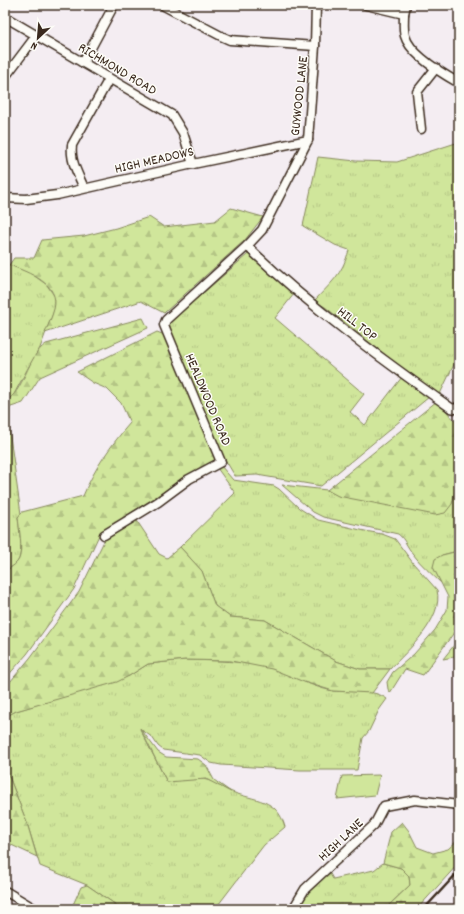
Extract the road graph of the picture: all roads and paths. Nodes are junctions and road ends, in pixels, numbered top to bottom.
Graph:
1 (114, 5) edge
2 (162, 5) edge
3 (316, 5) edge
4 (366, 5) edge
5 (406, 5) edge
6 (404, 14) junction
7 (5, 17) edge
8 (36, 36) junction
9 (315, 46) junction
10 (83, 62) junction
11 (436, 68) junction
12 (5, 78) edge
13 (110, 79) junction
14 (459, 83) edge
15 (421, 129) dead end
16 (308, 140) junction
17 (193, 164) junction
18 (84, 188) junction
19 (5, 198) edge
20 (247, 246) junction
21 (459, 406) edge
22 (104, 535) dead end
23 (459, 805) edge
24 (5, 891) edge
25 (36, 909) edge
26 (293, 909) edge

1 - 10 street
2 - 9 street
3 - 9 street, GUYWOOD LANE
4 - 6 street
5 - 6 street
6 - 11 street
7 - 8 street, RICHMOND ROAD
8 - 10 street, RICHMOND ROAD
8 - 12 street
9 - 16 street, GUYWOOD LANE
10 - 13 street, RICHMOND ROAD
11 - 14 street
11 - 15 street
13 - 17 street, RICHMOND ROAD
13 - 18 street
16 - 17 street, HIGH MEADOWS
16 - 20 street, GUYWOOD LANE
17 - 18 street, HIGH MEADOWS
18 - 19 street, HIGH MEADOWS
20 - 21 street, HILL TOP
20 - 22 street, HEALDWOOD ROAD
23 - 26 street, HIGH LANE
24 - 25 street

